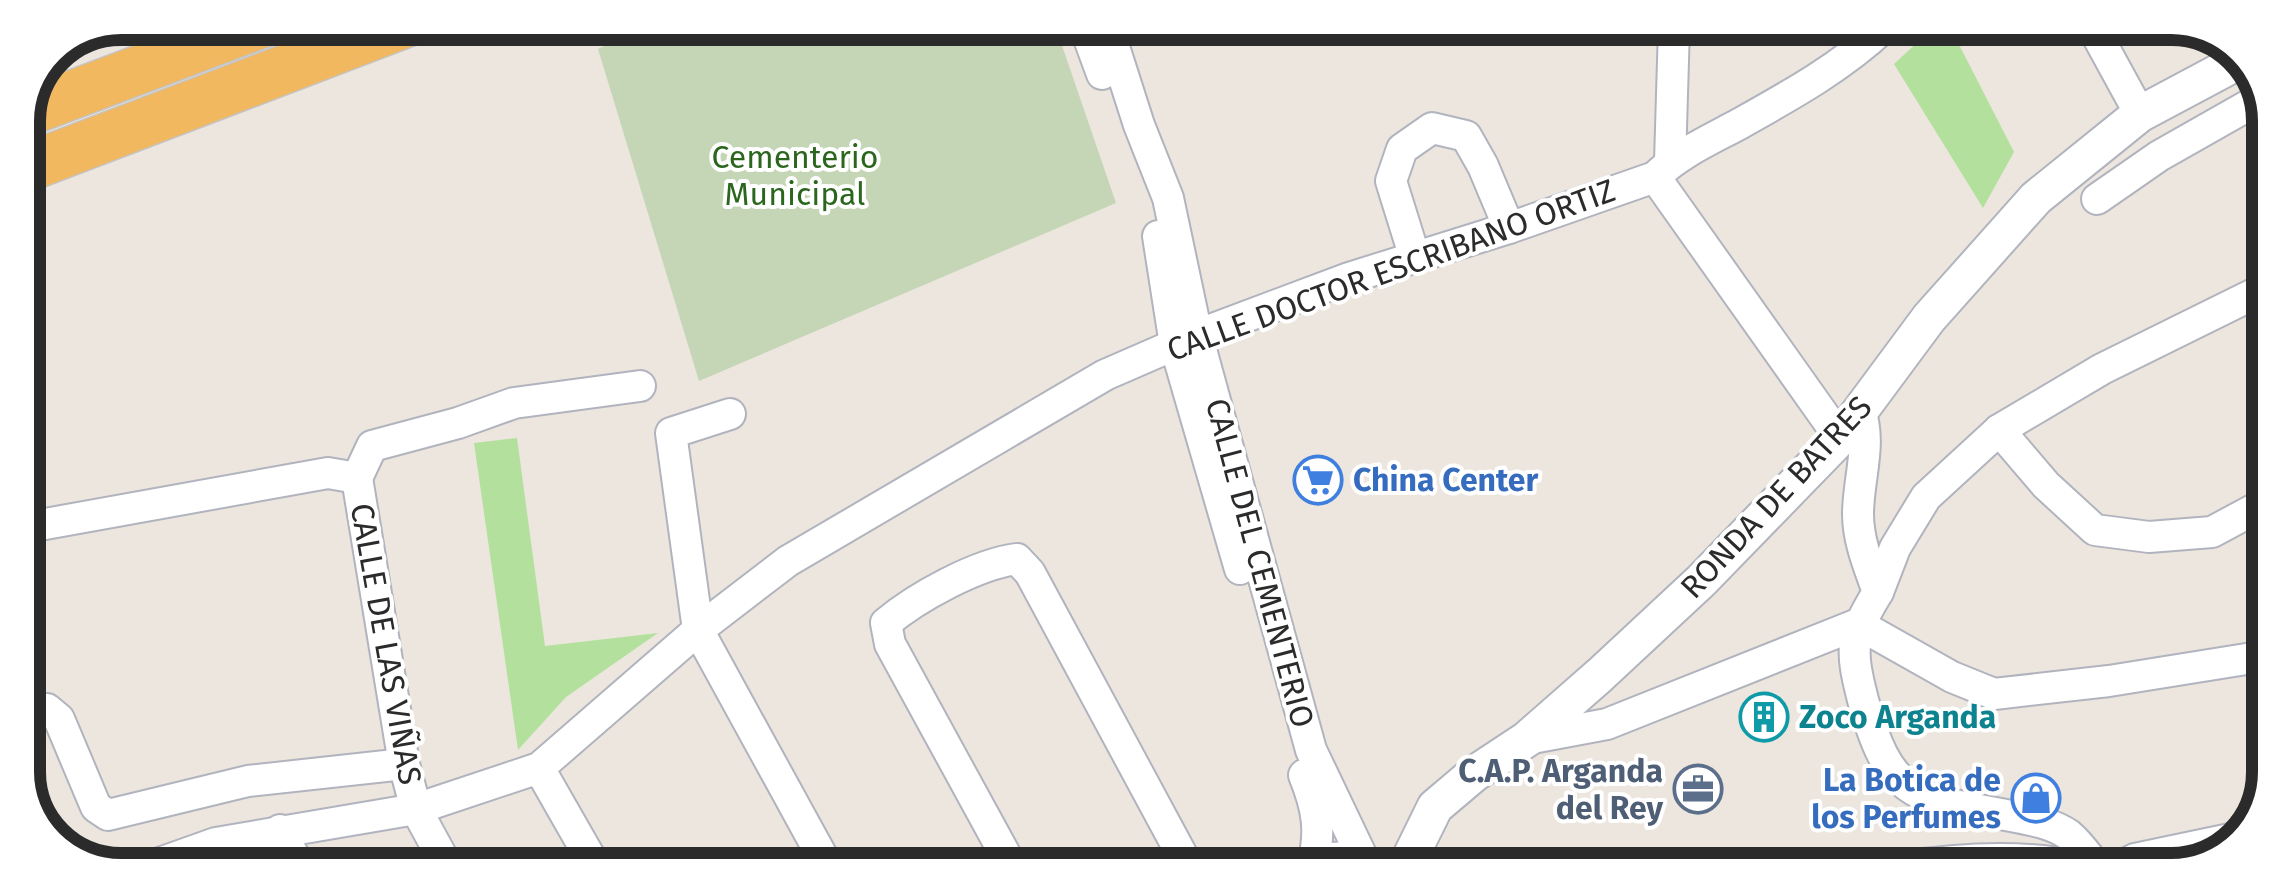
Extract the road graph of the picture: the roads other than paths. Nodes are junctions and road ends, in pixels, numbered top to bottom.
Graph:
1 (218, 40) edge
2 (361, 40) edge
3 (1089, 40) edge
4 (1112, 40) edge
5 (1673, 40) edge
6 (1870, 40) edge
7 (2098, 40) edge
8 (2230, 66) edge
9 (2250, 105) edge
10 (42, 106) edge
11 (2129, 123) junction
12 (40, 163) edge
13 (2146, 165) junction
14 (1663, 169) junction
15 (2097, 199) dead end
16 (1509, 228) junction
17 (1415, 258) junction
18 (2252, 295) edge
19 (1186, 340) junction
20 (640, 386) dead end
21 (730, 414) dead end
22 (1850, 424) junction
23 (1998, 430) junction
24 (358, 478) junction
25 (2252, 510) edge
26 (40, 525) edge
27 (1878, 592) junction
28 (1858, 624) junction
29 (698, 630) junction
30 (2252, 658) edge
31 (40, 709) edge
32 (1527, 739) junction
33 (404, 764) junction
34 (540, 768) junction
35 (416, 809) junction
36 (280, 830) junction
37 (2209, 844) edge
38 (188, 853) edge
39 (292, 853) edge
40 (440, 853) edge
41 (588, 853) edge
42 (820, 853) edge
43 (1004, 853) edge
44 (1181, 853) edge
45 (1315, 853) edge
46 (1363, 853) edge
47 (1413, 853) edge
48 (2085, 853) edge
49 (2164, 853) edge

1 - 10 highway
2 - 12 highway
3 - 19 street, CALLE DEL CEMENTERIO
4 - 19 street, CALLE DEL CEMENTERIO
5 - 14 street
6 - 14 street, CALLE DOCTOR ESCRIBANO ORTIZ
7 - 11 street
8 - 11 street, RONDA DE BATRES
9 - 13 street
11 - 13 street
11 - 22 street, RONDA DE BATRES
13 - 15 street
14 - 16 street, CALLE DOCTOR ESCRIBANO ORTIZ
14 - 22 street
16 - 17 street, CALLE DOCTOR ESCRIBANO ORTIZ
16 - 17 street
17 - 19 street, CALLE DOCTOR ESCRIBANO ORTIZ
18 - 23 street
19 - 29 street, CALLE DOCTOR ESCRIBANO ORTIZ
19 - 45 street, CALLE DEL CEMENTERIO
19 - 46 street, CALLE DEL CEMENTERIO
20 - 24 street
21 - 29 street
22 - 27 street
22 - 32 street, RONDA DE BATRES
23 - 25 street
23 - 27 street
24 - 26 street
24 - 33 street, CALLE DE LAS VIÑAS
27 - 28 street
28 - 30 street
28 - 32 street
28 - 48 street
29 - 34 street, CALLE DOCTOR ESCRIBANO ORTIZ
29 - 42 street
31 - 33 street
32 - 47 street, RONDA DE BATRES
33 - 35 street, CALLE DE LAS VIÑAS
34 - 35 street, CALLE DOCTOR ESCRIBANO ORTIZ
34 - 41 street
35 - 36 street, CALLE DOCTOR ESCRIBANO ORTIZ
35 - 40 street, CALLE DE LAS VIÑAS
36 - 38 street, CALLE DOCTOR ESCRIBANO ORTIZ
36 - 39 street
37 - 49 street
43 - 44 street

